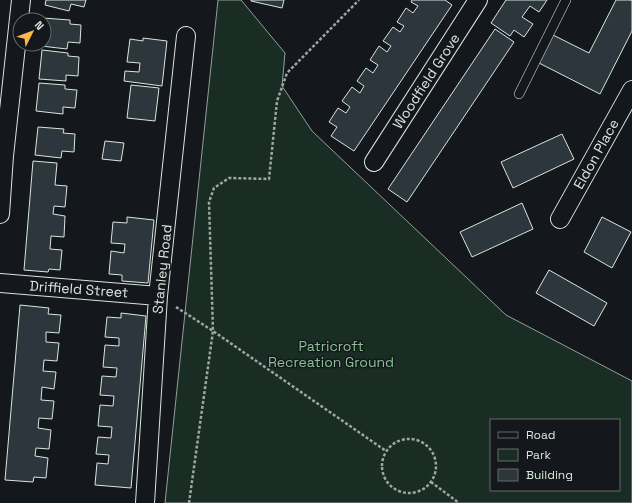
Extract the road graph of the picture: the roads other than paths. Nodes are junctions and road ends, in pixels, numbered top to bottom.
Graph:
1 (21, 0) edge
2 (478, 0) edge
3 (566, 0) edge
4 (186, 36) dead end
5 (632, 90) edge
6 (519, 94) dead end
7 (2, 156) edge
8 (374, 162) dead end
9 (0, 214) edge
10 (560, 219) dead end
11 (0, 283) edge
12 (158, 296) junction
13 (145, 503) edge

1 - 7 street
2 - 8 street, Woodfield Grove
3 - 6 lane
4 - 12 street, Stanley Road
5 - 10 street, Eldon Place
7 - 9 street
11 - 12 street, Driffield Street
12 - 13 street, Stanley Road

